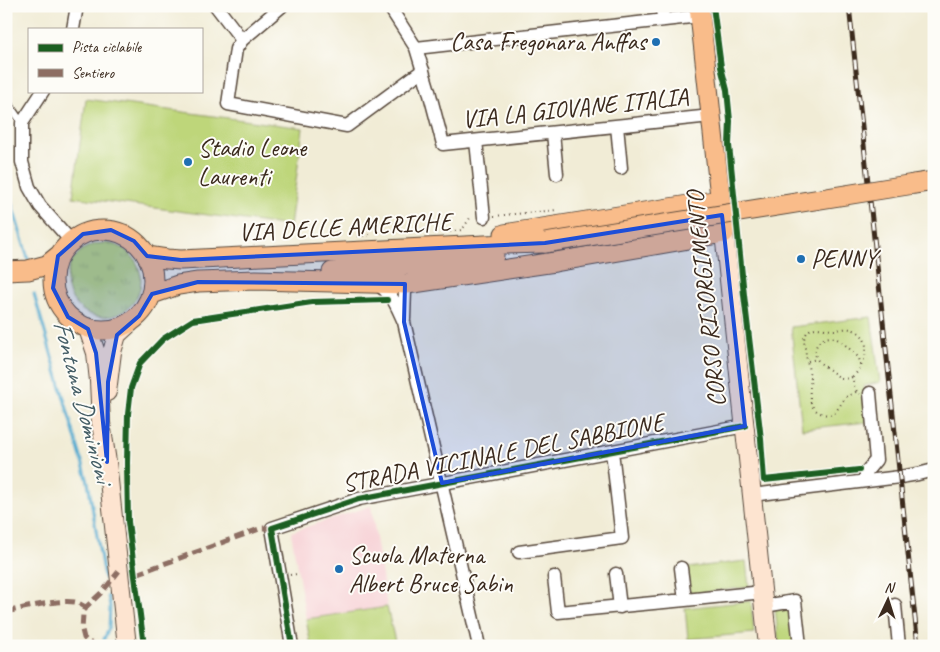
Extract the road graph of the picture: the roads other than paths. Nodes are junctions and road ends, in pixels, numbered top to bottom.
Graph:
1 (77, 6) edge
2 (216, 6) edge
3 (282, 6) edge
4 (389, 6) edge
5 (662, 6) edge
6 (700, 11) edge
7 (664, 20) junction
8 (73, 28) edge
9 (242, 40) junction
10 (416, 48) junction
11 (423, 70) junction
12 (42, 92) edge
13 (6, 100) edge
14 (711, 116) junction
15 (22, 123) junction
16 (617, 126) junction
17 (553, 132) junction
18 (476, 141) junction
19 (621, 168) dead end
20 (557, 174) dead end
21 (934, 181) edge
22 (720, 200) junction
23 (481, 217) road end
24 (724, 233) junction
25 (71, 234) junction
26 (546, 243) junction
27 (418, 248) junction
28 (147, 250) junction
29 (58, 256) junction
30 (443, 261) junction
31 (6, 271) edge
32 (6, 278) edge
33 (256, 280) junction
34 (374, 283) junction
35 (407, 284) junction
36 (53, 288) junction
37 (152, 294) junction
38 (404, 322) junction
39 (130, 323) junction
40 (88, 328) junction
41 (870, 396) road end
42 (745, 426) junction
43 (612, 451) junction
44 (107, 462) junction
45 (934, 470) edge
46 (866, 481) junction
47 (442, 483) junction
48 (752, 495) junction
49 (519, 552) dead end
50 (681, 568) dead end
51 (616, 574) dead end
52 (554, 576) dead end
53 (763, 599) junction
54 (685, 600) junction
55 (895, 605) dead end
56 (620, 606) junction
57 (127, 646) edge
58 (292, 646) edge
59 (479, 646) edge
60 (768, 646) edge
61 (800, 646) edge
62 (899, 646) edge

1 - 8 street
2 - 9 street
3 - 9 street
4 - 10 street
5 - 7 street
6 - 7 street
6 - 14 main road, CORSO RISORGIMENTO
7 - 10 street
9 - 11 street
10 - 11 street
11 - 18 street, VIA LA GIOVANE ITALIA
12 - 15 street
13 - 15 lane
14 - 16 street, VIA LA GIOVANE ITALIA
14 - 22 main road, CORSO RISORGIMENTO
15 - 25 street
16 - 17 street, VIA LA GIOVANE ITALIA
16 - 19 street
17 - 18 street, VIA LA GIOVANE ITALIA
17 - 20 street
18 - 23 street
21 - 26 main road, VIA DELLE AMERICHE, bridge
22 - 24 main road, CORSO RISORGIMENTO
22 - 27 main road
24 - 35 main road
24 - 42 main road, CORSO RISORGIMENTO
25 - 28 main road
25 - 29 main road
26 - 27 main road, VIA DELLE AMERICHE
26 - 30 main road, VIA DELLE AMERICHE
27 - 28 main road, VIA DELLE AMERICHE
28 - 37 main road
29 - 31 main road
29 - 36 main road
30 - 33 main road, VIA DELLE AMERICHE
30 - 35 main road
32 - 36 main road
33 - 34 main road
33 - 37 main road
34 - 35 main road
34 - 38 street
35 - 38 street
36 - 40 main road
37 - 39 main road
38 - 47 street
39 - 40 main road
39 - 44 main road
40 - 44 main road
41 - 46 street
42 - 43 street, STRADA VICINALE DEL SABBIONE
42 - 48 main road, CORSO RISORGIMENTO
43 - 47 street, STRADA VICINALE DEL SABBIONE
43 - 49 street
44 - 57 main road
45 - 46 street
46 - 48 street
47 - 58 street, STRADA VICINALE DEL SABBIONE
47 - 59 street
48 - 53 main road, CORSO RISORGIMENTO
50 - 54 street
51 - 56 street
52 - 56 street
53 - 54 street
53 - 60 main road, CORSO RISORGIMENTO
53 - 61 street
54 - 56 street
55 - 62 street

